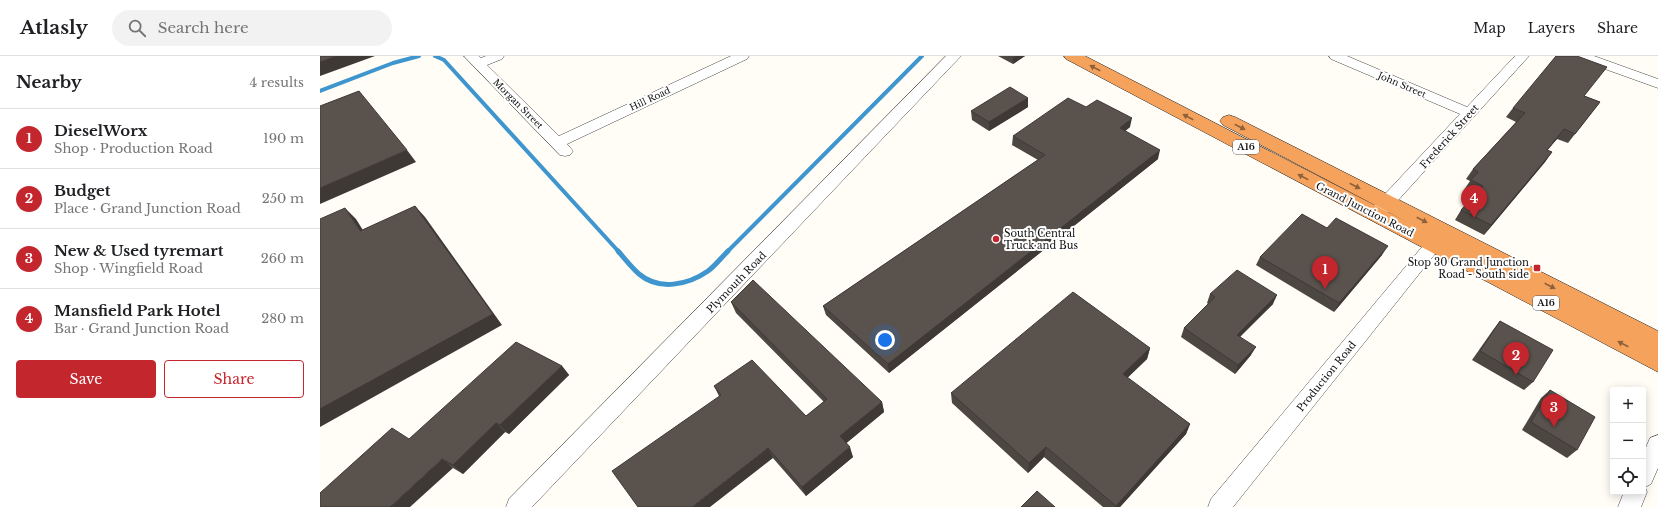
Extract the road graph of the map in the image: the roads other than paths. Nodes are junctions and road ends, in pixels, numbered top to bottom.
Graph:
1 (497, 56) edge
2 (742, 56) edge
3 (954, 56) edge
4 (1072, 56) edge
5 (1101, 56) edge
6 (1336, 56) edge
7 (1522, 56) edge
8 (1582, 56) edge
9 (474, 60) edge
10 (1124, 75) junction
11 (1658, 84) edge
12 (1469, 113) junction
13 (562, 147) joint
14 (1381, 209) junction
15 (1433, 245) junction
16 (1658, 342) edge
17 (1658, 362) edge
18 (1658, 445) edge
19 (1646, 471) edge
20 (1635, 495) edge
21 (517, 507) edge
22 (1219, 507) edge
23 (1629, 507) edge

1 - 9 street
2 - 13 street, Hill Road
3 - 21 street, Plymouth Road
10 -> 4 highway, Grand Junction Road / A16
5 - 10 highway, Grand Junction Road / A16
6 - 12 street, John Street
7 - 12 street, Frederick Street
8 - 11 street
9 - 13 street, Morgan Street
10 - 14 highway, Grand Junction Road / A16
12 - 14 street, Frederick Street
14 - 15 highway, Grand Junction Road / A16
14 -> 16 highway, Grand Junction Road / A16
17 -> 15 highway, Grand Junction Road / A16
15 - 22 street, Production Road
18 - 19 street
20 - 23 street

